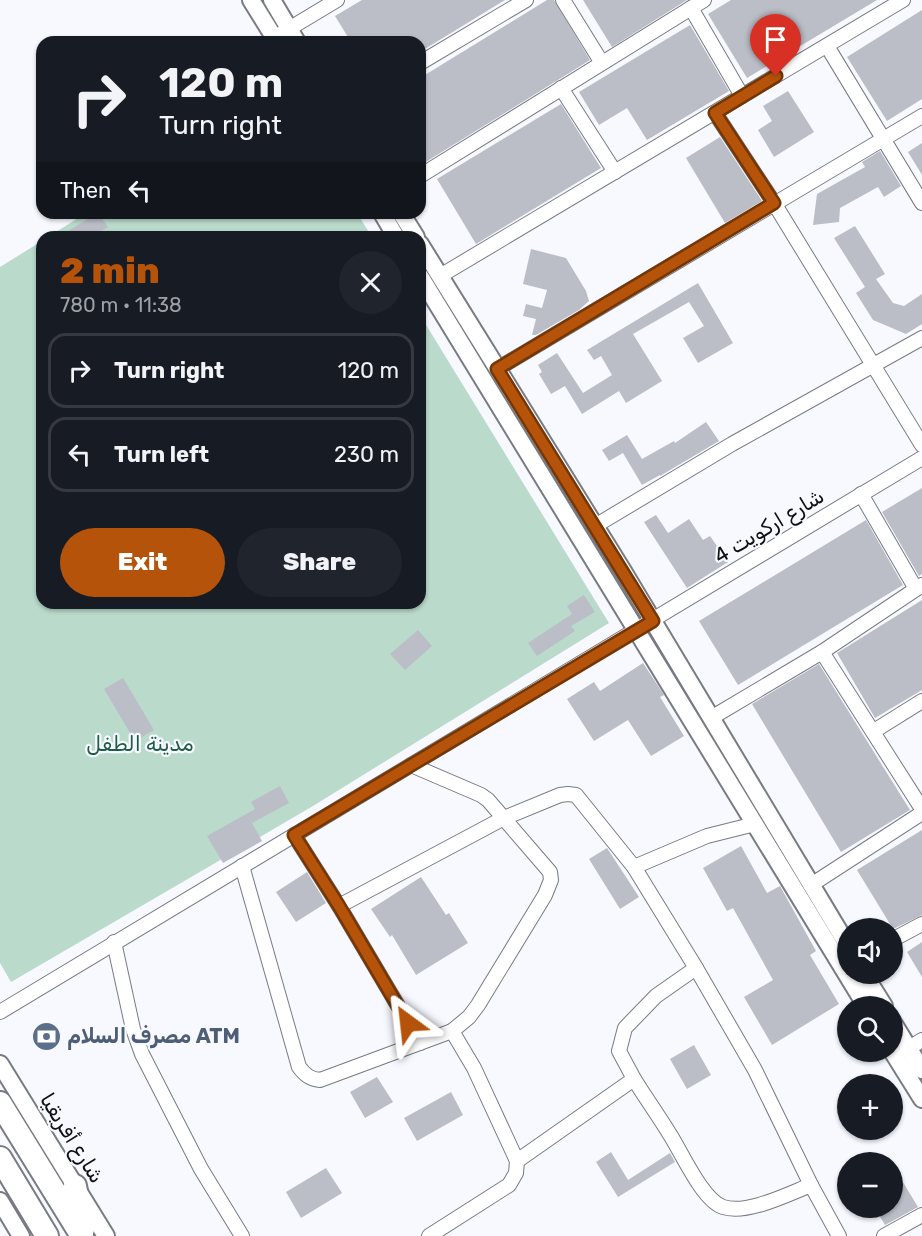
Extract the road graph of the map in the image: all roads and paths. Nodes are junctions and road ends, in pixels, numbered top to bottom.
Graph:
1 (251, 0) edge
2 (272, 0) edge
3 (337, 0) edge
4 (526, 0) edge
5 (563, 0) edge
6 (704, 0) edge
7 (903, 0) edge
8 (691, 8) junction
9 (293, 35) edge
10 (274, 36) edge
11 (827, 46) junction
12 (426, 59) edge
13 (602, 63) junction
14 (561, 88) junction
15 (742, 96) junction
16 (715, 113) junction
17 (922, 116) edge
18 (882, 140) junction
19 (426, 172) edge
20 (615, 172) junction
21 (774, 203) junction
22 (922, 203) edge
23 (426, 254) edge
24 (440, 276) junction
25 (426, 286) edge
26 (922, 338) edge
27 (873, 364) junction
28 (497, 369) junction
29 (922, 445) edge
30 (922, 458) edge
31 (861, 495) junction
32 (594, 526) junction
33 (919, 587) edge
34 (653, 621) junction
35 (638, 630) junction
36 (822, 652) junction
37 (922, 701) edge
38 (711, 718) junction
39 (874, 732) junction
40 (411, 765) junction
41 (922, 808) edge
42 (922, 813) edge
43 (504, 818) junction
44 (755, 824) junction
45 (294, 835) junction
46 (242, 866) junction
47 (634, 867) junction
48 (811, 885) junction
49 (339, 906) junction
50 (922, 924) edge
51 (837, 928) edge
52 (903, 934) edge
53 (114, 942) junction
54 (696, 968) junction
55 (860, 996) edge
56 (0, 1012) edge
57 (452, 1031) junction
58 (420, 1043) junction
59 (908, 1046) edge
60 (0, 1064) edge
61 (922, 1070) edge
62 (634, 1079) junction
63 (922, 1099) edge
64 (0, 1102) edge
65 (0, 1158) edge
66 (517, 1161) junction
67 (811, 1185) junction
68 (75, 1186) junction
69 (0, 1201) edge
70 (922, 1215) edge
71 (21, 1236) edge
72 (47, 1236) edge
73 (83, 1236) edge
74 (105, 1236) edge
75 (242, 1236) edge
76 (429, 1236) edge
77 (839, 1236) edge
78 (884, 1236) edge

1 - 10 street
2 - 9 street
3 - 9 street
4 - 12 street
5 - 13 street
6 - 8 street
7 - 11 street
8 - 13 street
8 - 15 street
11 - 15 street
11 - 18 street
13 - 14 street
14 - 19 street
14 - 20 street
15 - 16 street
16 - 20 street
16 - 21 street
17 - 18 street
18 - 21 street
18 - 22 street
20 - 24 street
21 - 27 street
21 - 28 street
23 - 24 street
24 - 28 street
25 - 35 street
26 - 27 street
27 - 29 street
27 - 32 street
28 - 32 street
30 - 31 street, شارع اركويت 4
31 - 33 street
31 - 34 street, شارع اركويت 4
32 - 34 street
33 - 36 street
34 - 35 street, شارع اركويت 4
34 - 38 street
35 - 40 street, شارع اركويت 4
35 - 44 street
36 - 38 street
36 - 39 street
37 - 39 street
38 - 48 street
39 - 41 street
40 - 43 street
40 - 45 street, شارع اركويت 4
42 - 48 street
43 - 47 street
43 - 49 street
43 - 57 street
44 - 47 street
44 - 55 street
45 - 46 street, شارع اركويت 4
45 - 49 street
46 - 53 street, شارع اركويت 4
46 - 58 street
47 - 54 street
48 - 51 street
49 - 58 street
50 - 52 street
53 - 56 street, شارع اركويت 4
53 - 75 street
54 - 62 street
54 - 67 street
57 - 58 street
57 - 66 street
59 - 61 street
59 - 63 street
60 - 68 street, شارع أفريقيا
62 - 66 street
62 - 67 street
64 - 73 highway
65 - 72 highway
66 - 76 street
67 - 77 street
68 - 73 highway
68 - 74 street, شارع أفريقيا
69 - 71 street
70 - 78 street

